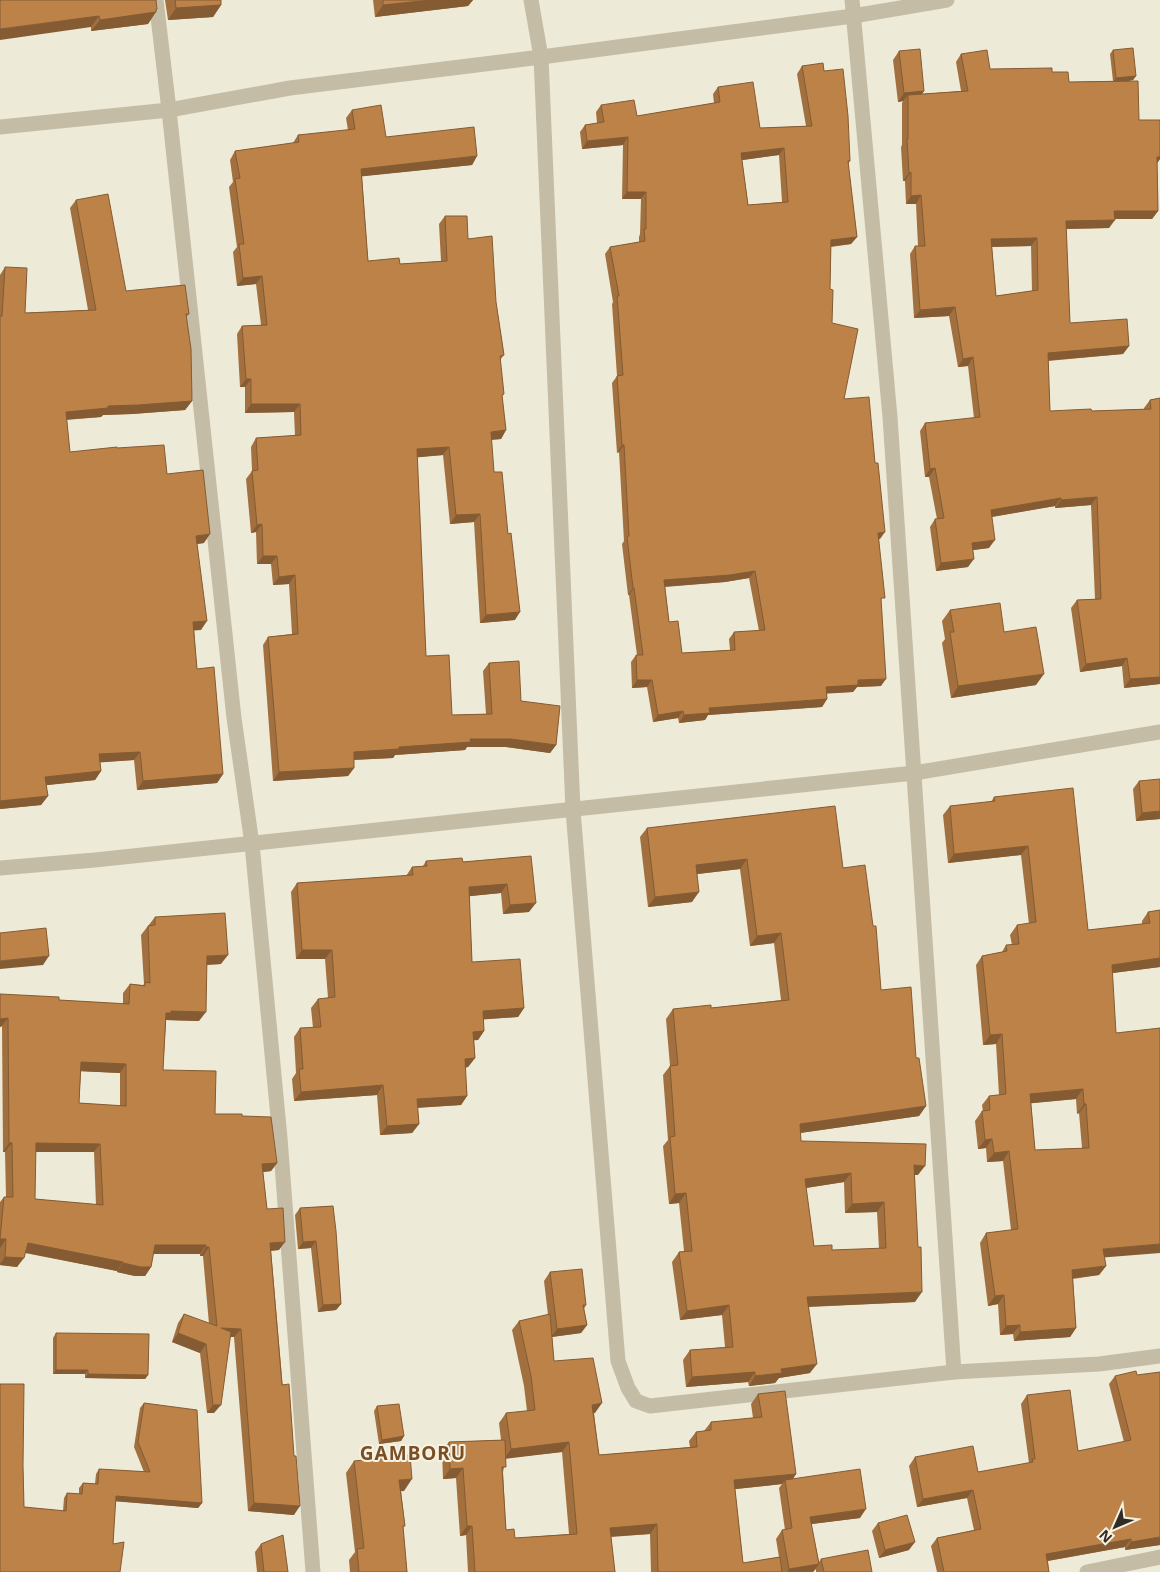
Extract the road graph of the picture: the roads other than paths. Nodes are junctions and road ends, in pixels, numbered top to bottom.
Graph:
1 (156, 0) edge
2 (531, 0) edge
3 (852, 0) edge
4 (947, 0) edge
5 (853, 16) junction
6 (541, 57) junction
7 (169, 110) junction
8 (0, 126) edge
9 (1160, 732) edge
10 (914, 773) junction
11 (573, 810) junction
12 (252, 844) junction
13 (0, 868) edge
14 (1160, 1356) edge
15 (954, 1372) junction
16 (1160, 1557) edge
17 (313, 1572) edge
18 (1087, 1572) edge

1 - 7 street
2 - 6 street
3 - 5 street
4 - 5 street
5 - 6 street
5 - 10 street
6 - 7 street
6 - 11 street
7 - 8 street
7 - 12 street
9 - 10 street
10 - 11 street
10 - 15 street
11 - 12 street
11 - 15 street
12 - 13 street
12 - 17 street
14 - 15 street
16 - 18 street

